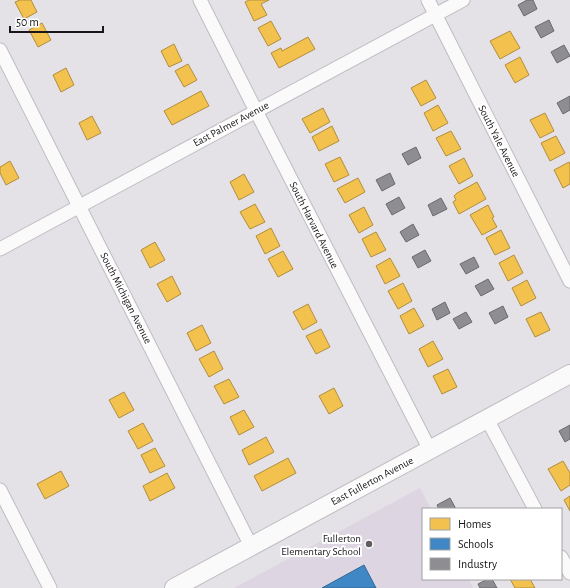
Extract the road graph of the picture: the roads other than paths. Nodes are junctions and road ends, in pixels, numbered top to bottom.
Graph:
1 (200, 0) edge
2 (428, 0) edge
3 (463, 0) edge
4 (435, 15) junction
5 (0, 50) edge
6 (256, 111) junction
7 (80, 207) junction
8 (0, 249) edge
9 (570, 281) edge
10 (570, 374) edge
11 (487, 419) junction
12 (430, 450) junction
13 (0, 490) edge
14 (534, 508) edge
15 (251, 546) junction
16 (562, 559) edge
17 (570, 574) edge
18 (50, 588) edge
19 (174, 588) edge

1 - 6 street, South Harvard Avenue
2 - 4 street, South Yale Avenue
3 - 4 street, East Palmer Avenue
4 - 6 street, East Palmer Avenue
4 - 9 street, South Yale Avenue
5 - 7 street, South Michigan Avenue
6 - 7 street, East Palmer Avenue
6 - 12 street, South Harvard Avenue
7 - 8 street, East Palmer Avenue
7 - 15 street, South Michigan Avenue
10 - 11 street, East Fullerton Avenue
11 - 12 street, East Fullerton Avenue
11 - 14 street
12 - 15 street, East Fullerton Avenue
13 - 18 street
15 - 19 street, East Fullerton Avenue
16 - 17 street

